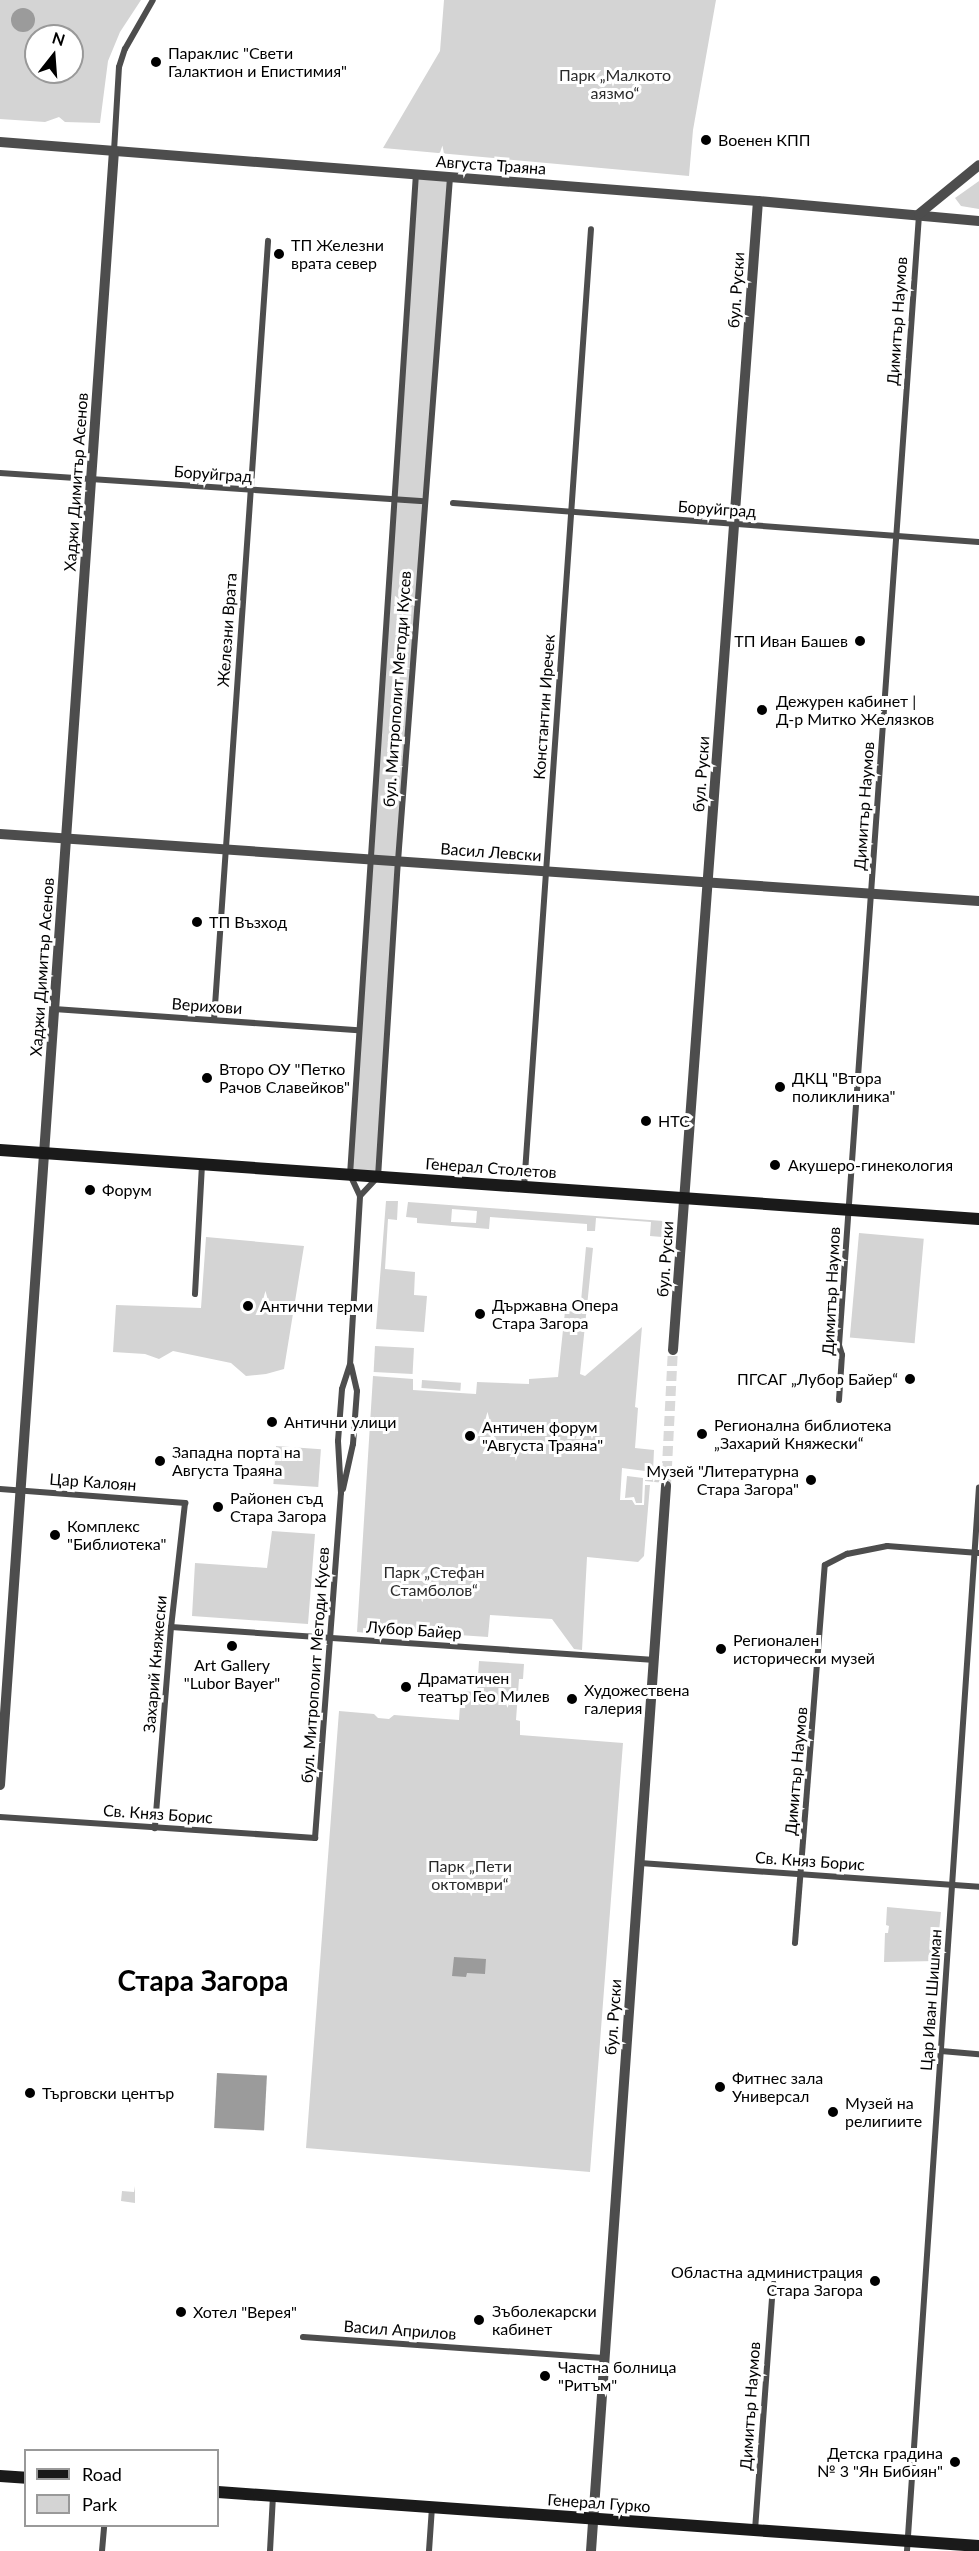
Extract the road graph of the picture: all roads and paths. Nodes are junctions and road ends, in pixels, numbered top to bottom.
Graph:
1 (153, 0) edge
2 (0, 142) edge
3 (114, 151) junction
4 (979, 165) edge
5 (416, 174) junction
6 (450, 177) junction
7 (758, 201) junction
8 (919, 214) junction
9 (979, 221) edge
10 (591, 229) dead end
11 (268, 242) dead end
12 (0, 473) edge
13 (91, 479) junction
14 (251, 490) junction
15 (393, 499) junction
16 (424, 501) junction
17 (453, 503) dead end
18 (571, 512) junction
19 (734, 524) junction
20 (896, 536) junction
21 (979, 542) edge
22 (0, 834) edge
23 (66, 838) junction
24 (226, 849) junction
25 (369, 859) junction
26 (398, 861) junction
27 (546, 871) junction
28 (708, 882) junction
29 (871, 894) junction
30 (979, 901) edge
31 (54, 1009) junction
32 (214, 1020) junction
33 (358, 1030) junction
34 (0, 1150) edge
35 (44, 1154) junction
36 (202, 1165) junction
37 (350, 1175) junction
38 (378, 1177) junction
39 (524, 1187) junction
40 (360, 1196) junction
41 (685, 1198) junction
42 (849, 1210) junction
43 (979, 1219) edge
44 (195, 1293) dead end
45 (673, 1350) tunnel mouth
46 (350, 1365) junction
47 (839, 1400) dead end
48 (666, 1486) tunnel mouth
49 (979, 1487) edge
50 (0, 1489) edge
51 (21, 1491) junction
52 (341, 1493) junction
53 (185, 1503) joint
54 (977, 1553) edge
55 (171, 1627) junction
56 (331, 1638) junction
57 (655, 1660) junction
58 (0, 1785) edge
59 (0, 1817) edge
60 (155, 1828) junction
61 (315, 1838) joint
62 (640, 1863) junction
63 (801, 1874) junction
64 (952, 1885) junction
65 (979, 1887) edge
66 (795, 1943) dead end
67 (941, 2051) junction
68 (979, 2054) edge
69 (773, 2283) dead end
70 (303, 2337) dead end
71 (603, 2358) junction
72 (0, 2476) edge
73 (24, 2478) edge
74 (219, 2492) edge
75 (273, 2496) junction
76 (432, 2507) junction
77 (593, 2519) junction
78 (104, 2527) edge
79 (754, 2530) junction
80 (907, 2546) edge
81 (979, 2546) edge
82 (102, 2551) edge
83 (270, 2551) edge
84 (429, 2551) edge
85 (591, 2551) edge

1 - 3 street
2 - 3 street, Августа Траяна
3 - 5 street, Августа Траяна
3 - 13 street, Хаджи Димитър Асенов
4 - 8 street
5 - 6 street, Августа Траяна
5 - 15 street, бул. Митрополит Методи Кусев
6 - 7 street, Августа Траяна
6 - 16 street, бул. Митрополит Методи Кусев
7 - 8 street, Августа Траяна
7 - 19 street, бул. Руски
8 - 9 street, Августа Траяна
8 - 20 street, Димитър Наумов
10 - 18 street, Константин Иречек
11 - 14 street, Железни Врата
12 - 13 street, Боруйград
13 - 14 street, Боруйград
13 - 23 street, Хаджи Димитър Асенов
14 - 15 street, Боруйград
14 - 24 street, Железни Врата
15 - 16 street, Боруйград
15 - 25 street, бул. Митрополит Методи Кусев
16 - 26 street, бул. Митрополит Методи Кусев
17 - 18 street, Боруйград
18 - 19 street, Боруйград
18 - 27 street, Константин Иречек
19 - 20 street, Боруйград
19 - 28 street, бул. Руски
20 - 21 street, Боруйград
20 - 29 street, Димитър Наумов
22 - 23 street, Васил Левски
23 - 24 street, Васил Левски
23 - 31 street, Хаджи Димитър Асенов
24 - 25 street, Васил Левски
24 - 32 street, Железни Врата
25 - 26 street, Васил Левски
25 - 33 street, бул. Митрополит Методи Кусев
26 - 27 street, Васил Левски
26 - 38 street, бул. Митрополит Методи Кусев
27 - 28 street, Васил Левски
27 - 39 street, Константин Иречек
28 - 29 street, Васил Левски
28 - 41 street, бул. Руски
29 - 30 street, Васил Левски
29 - 42 street, Димитър Наумов
31 - 32 street, Верихови
31 - 35 street, Хаджи Димитър Асенов
32 - 33 street, Верихови
33 - 37 street, бул. Митрополит Методи Кусев
34 - 35 main road, Генерал Столетов
35 - 36 main road, Генерал Столетов
35 - 51 street, Хаджи Димитър Асенов
36 - 37 main road, Генерал Столетов
36 - 44 street
37 - 38 main road, Генерал Столетов
37 - 40 street, бул. Митрополит Методи Кусев
38 - 39 main road, Генерал Столетов
38 - 40 street
39 - 41 main road, Генерал Столетов
40 - 46 street, бул. Митрополит Методи Кусев
41 - 42 main road, Генерал Столетов
41 - 45 street, бул. Руски
42 - 43 main road, Генерал Столетов
42 - 47 street, Димитър Наумов
46 - 52 street, бул. Митрополит Методи Кусев
46 - 52 street, бул. Митрополит Методи Кусев
48 - 57 street, бул. Руски
49 - 54 street, Цар Иван Шишман
50 - 51 street, Цар Калоян
51 - 53 street, Цар Калоян
51 - 58 street, Хаджи Димитър Асенов
52 - 56 street, бул. Митрополит Методи Кусев
53 - 55 street, Захарий Княжески
54 - 63 street, Димитър Наумов
54 - 64 street, Цар Иван Шишман
55 - 56 street, Лубор Байер
55 - 60 street, Захарий Княжески
56 - 57 street, Лубор Байер
56 - 61 street, бул. Митрополит Методи Кусев
57 - 62 street, бул. Руски
59 - 60 street, Св. Княз Борис
60 - 61 street, Св. Княз Борис
62 - 63 street, Св. Княз Борис
62 - 71 street, бул. Руски
63 - 64 street, Св. Княз Борис
63 - 66 street, Димитър Наумов
64 - 65 street, Св. Княз Борис
64 - 67 street, Цар Иван Шишман
67 - 68 street
67 - 80 street, Цар Иван Шишман
69 - 79 street, Димитър Наумов
70 - 71 street, Васил Априлов
71 - 77 street, бул. Руски
72 - 73 main road
74 - 75 main road, Генерал Гурко
75 - 76 main road, Генерал Гурко
75 - 83 street
76 - 77 main road, Генерал Гурко
76 - 84 street
77 - 79 main road, Генерал Гурко
77 - 85 street, бул. Руски
78 - 82 street
79 - 80 main road, Генерал Гурко
80 - 81 main road, Генерал Гурко

